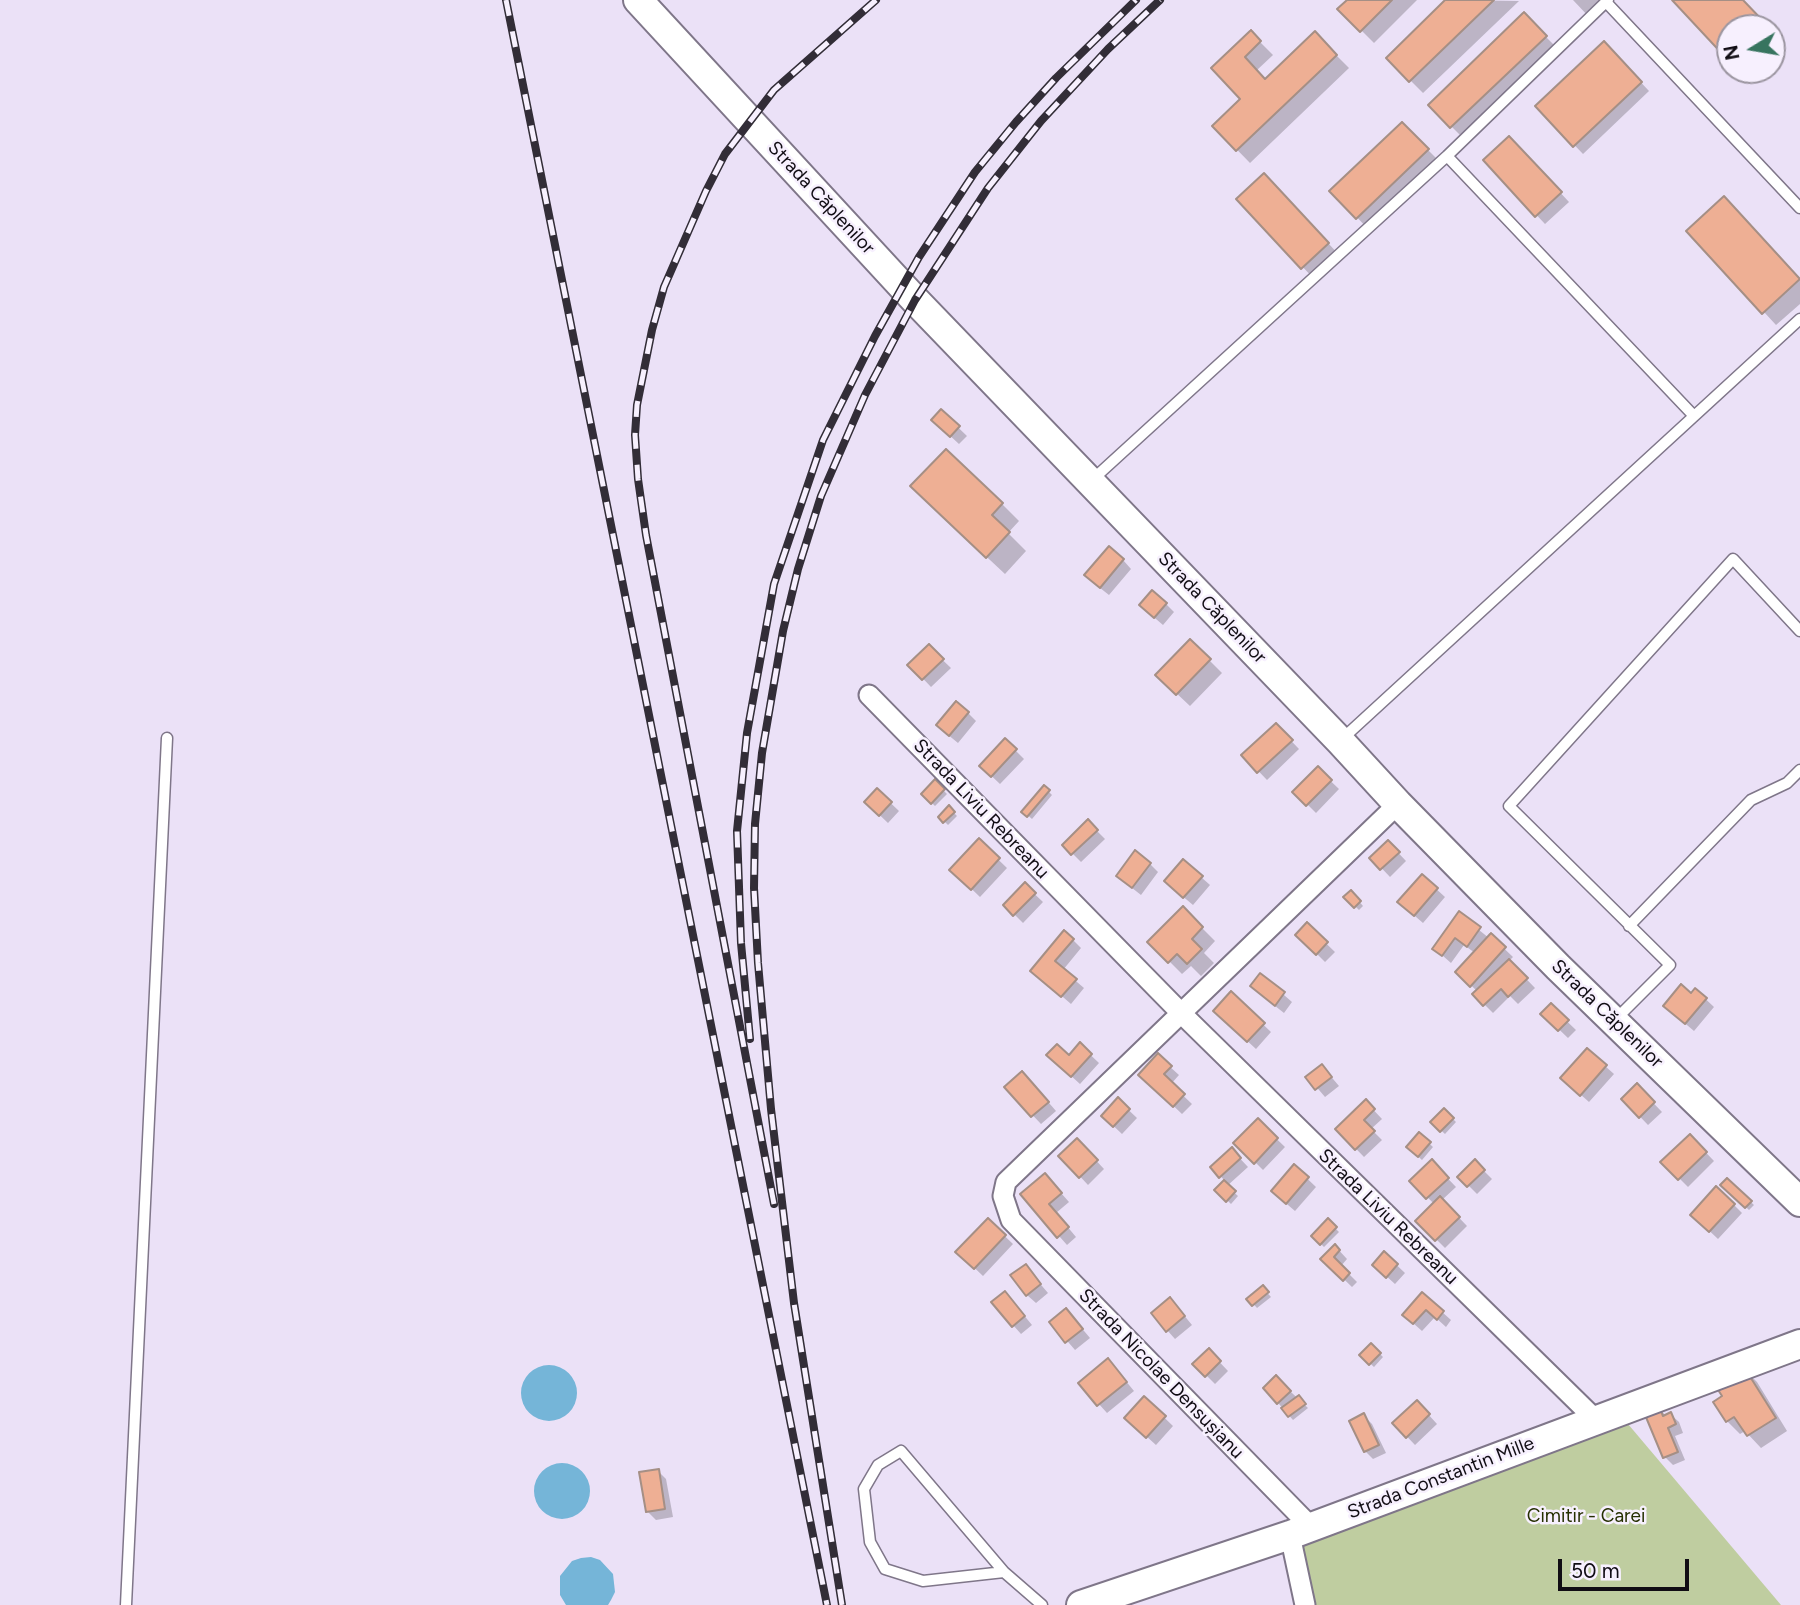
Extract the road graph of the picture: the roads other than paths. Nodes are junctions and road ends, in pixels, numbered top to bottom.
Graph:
1 (638, 0) edge
2 (1607, 1) edge
3 (1447, 156) junction
4 (1800, 208) edge
5 (1800, 319) edge
6 (1694, 416) junction
7 (1091, 482) junction
8 (1800, 631) edge
9 (869, 695) dead end
10 (167, 738) dead end
11 (1340, 740) junction
12 (1800, 769) edge
13 (1398, 804) junction
14 (1629, 926) junction
15 (1182, 1014) junction
16 (1614, 1021) junction
17 (1800, 1202) edge
18 (1800, 1344) edge
19 (1595, 1419) junction
20 (1301, 1531) junction
21 (1004, 1572) junction
22 (125, 1605) edge
23 (1042, 1605) edge
24 (1081, 1605) edge
25 (1305, 1605) edge

1 - 7 street, Strada Căplenilor
2 - 3 lane
2 - 4 lane
3 - 6 lane
3 - 7 lane
5 - 6 lane
6 - 11 lane
7 - 11 street, Strada Căplenilor
8 - 14 lane
9 - 15 street, Strada Liviu Rebreanu
10 - 22 lane
11 - 13 street, Strada Căplenilor
12 - 14 lane
13 - 15 street
13 - 16 street, Strada Căplenilor
14 - 16 lane
15 - 19 street, Strada Liviu Rebreanu
15 - 20 street, Strada Nicolae Densușianu
16 - 17 street, Strada Căplenilor
18 - 19 street, Strada Constantin Mille
19 - 20 street, Strada Constantin Mille
20 - 24 street, Strada Constantin Mille
20 - 25 street
21 - 21 lane
21 - 23 lane

